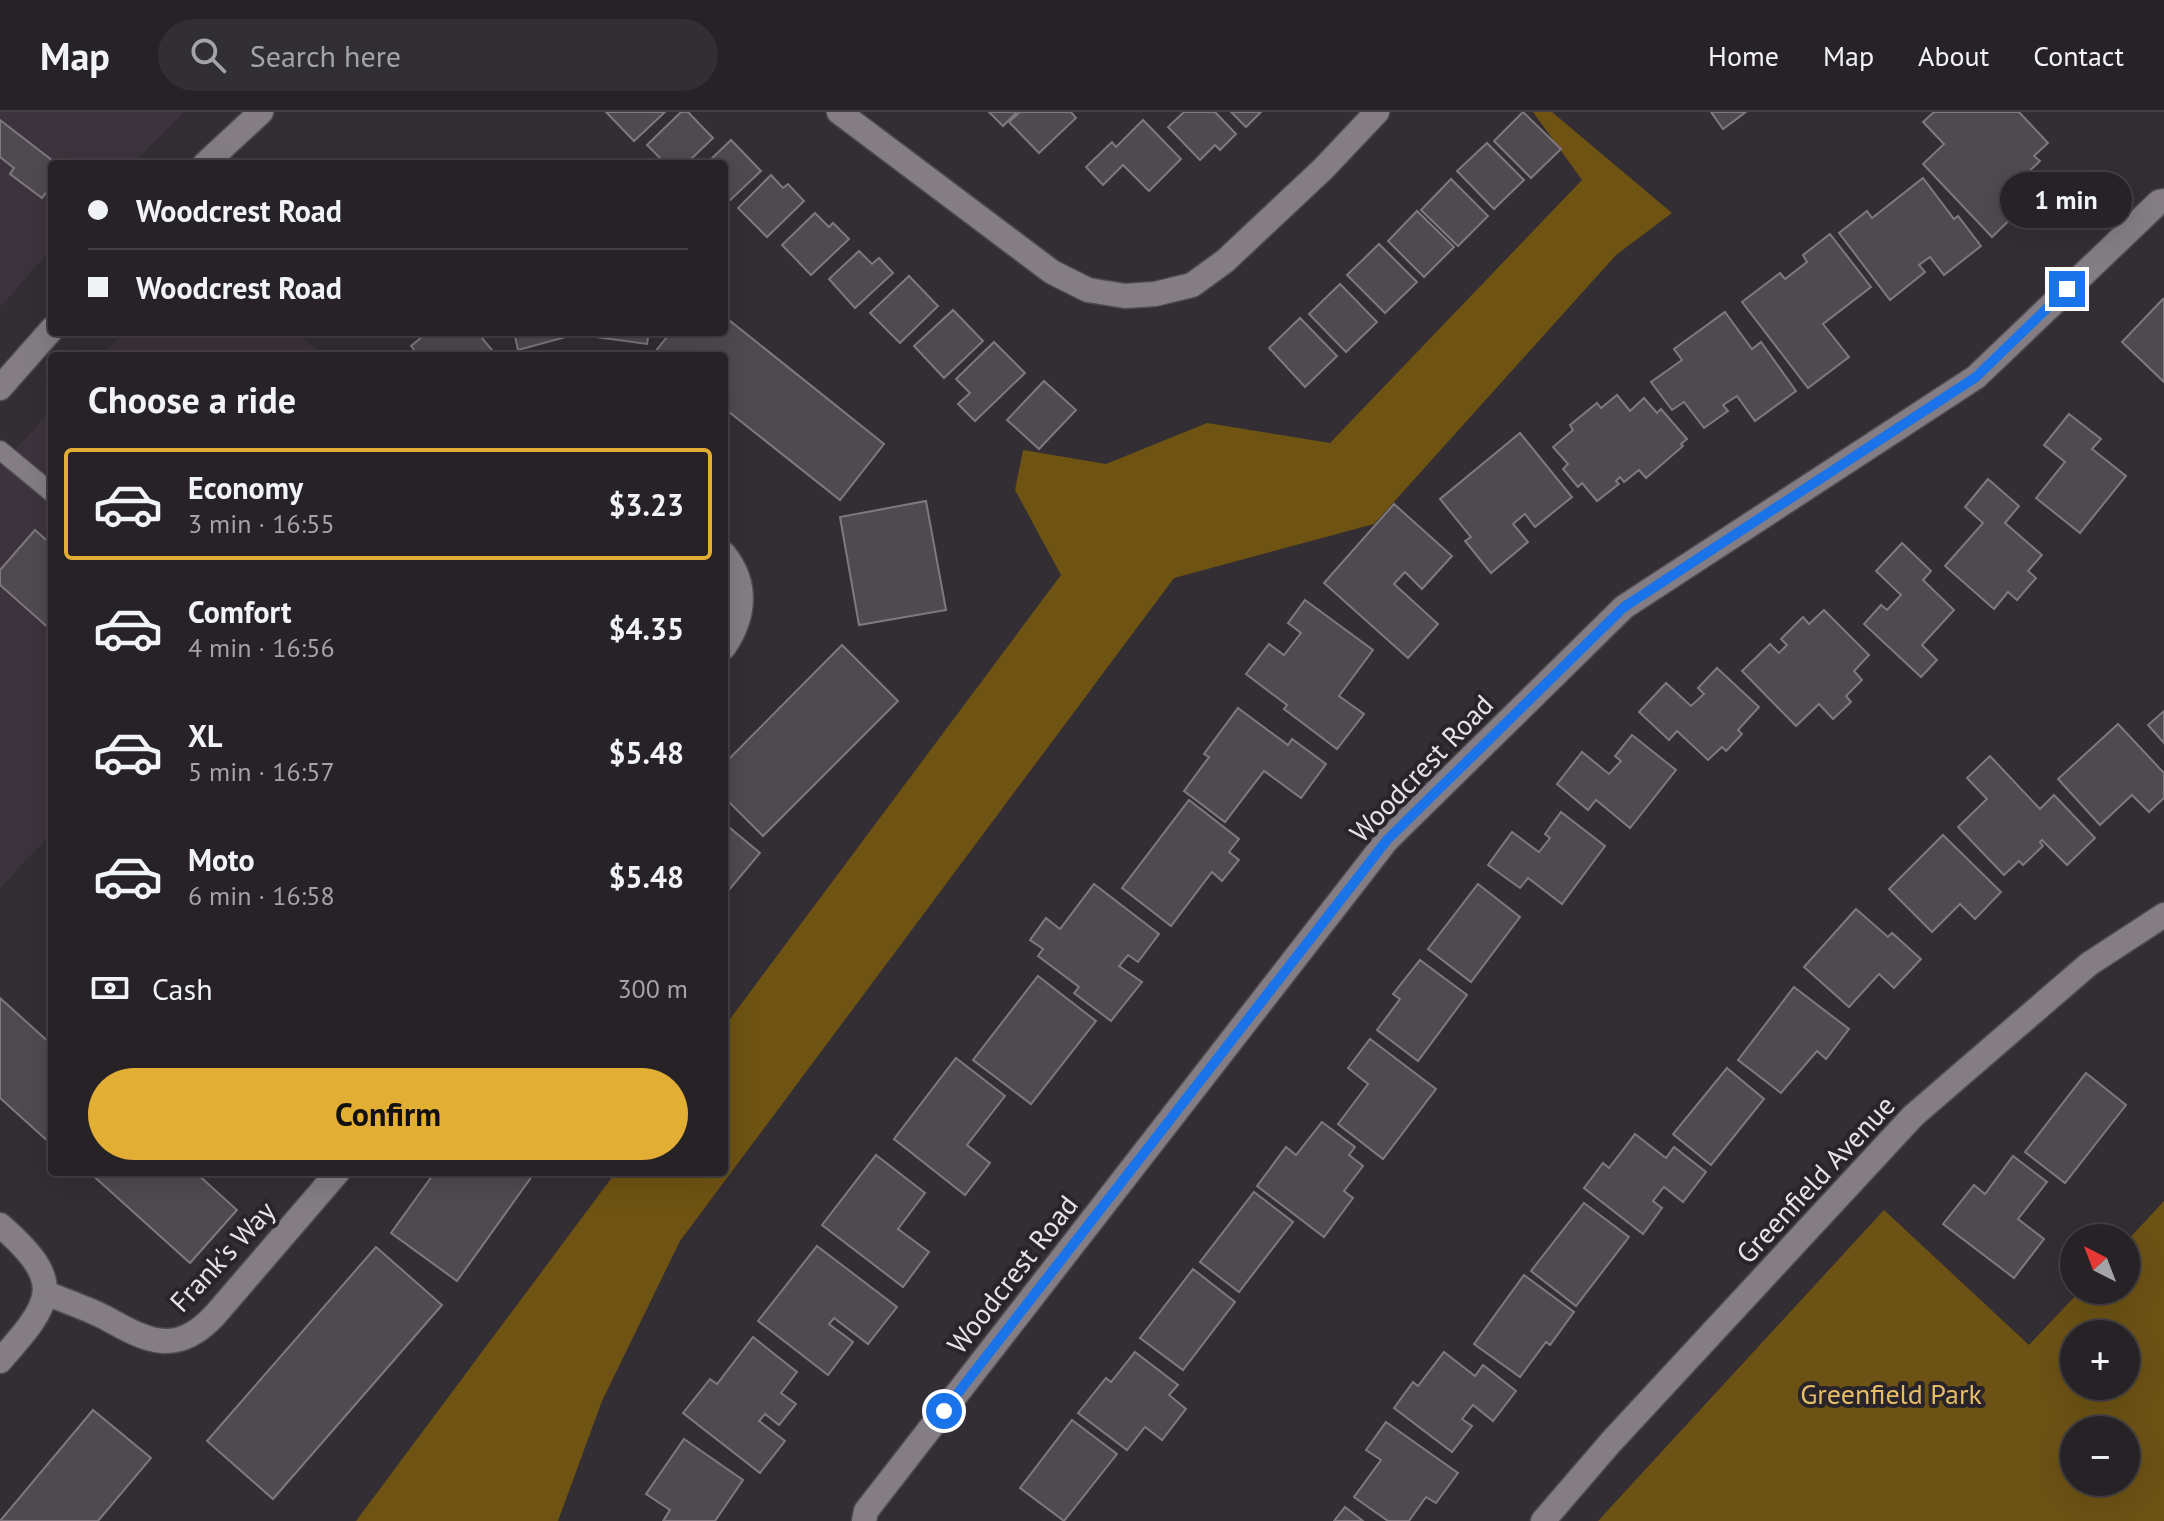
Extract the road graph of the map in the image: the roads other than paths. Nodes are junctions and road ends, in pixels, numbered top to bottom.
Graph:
1 (261, 112) edge
2 (839, 112) edge
3 (1377, 112) edge
4 (209, 160) edge
5 (2164, 201) edge
6 (48, 334) edge
7 (0, 388) edge
8 (0, 450) edge
9 (48, 490) edge
10 (728, 561) edge
11 (728, 640) edge
12 (2164, 915) edge
13 (335, 1176) edge
14 (0, 1225) edge
15 (46, 1293) junction
16 (0, 1361) edge
17 (864, 1521) edge
18 (1543, 1521) edge

1 - 4 street
2 - 3 street
5 - 17 street, Woodcrest Road
6 - 7 street
8 - 9 lane
10 - 11 street
12 - 18 street, Greenfield Avenue
13 - 15 street, Frank's Way
14 - 15 street
15 - 16 street

